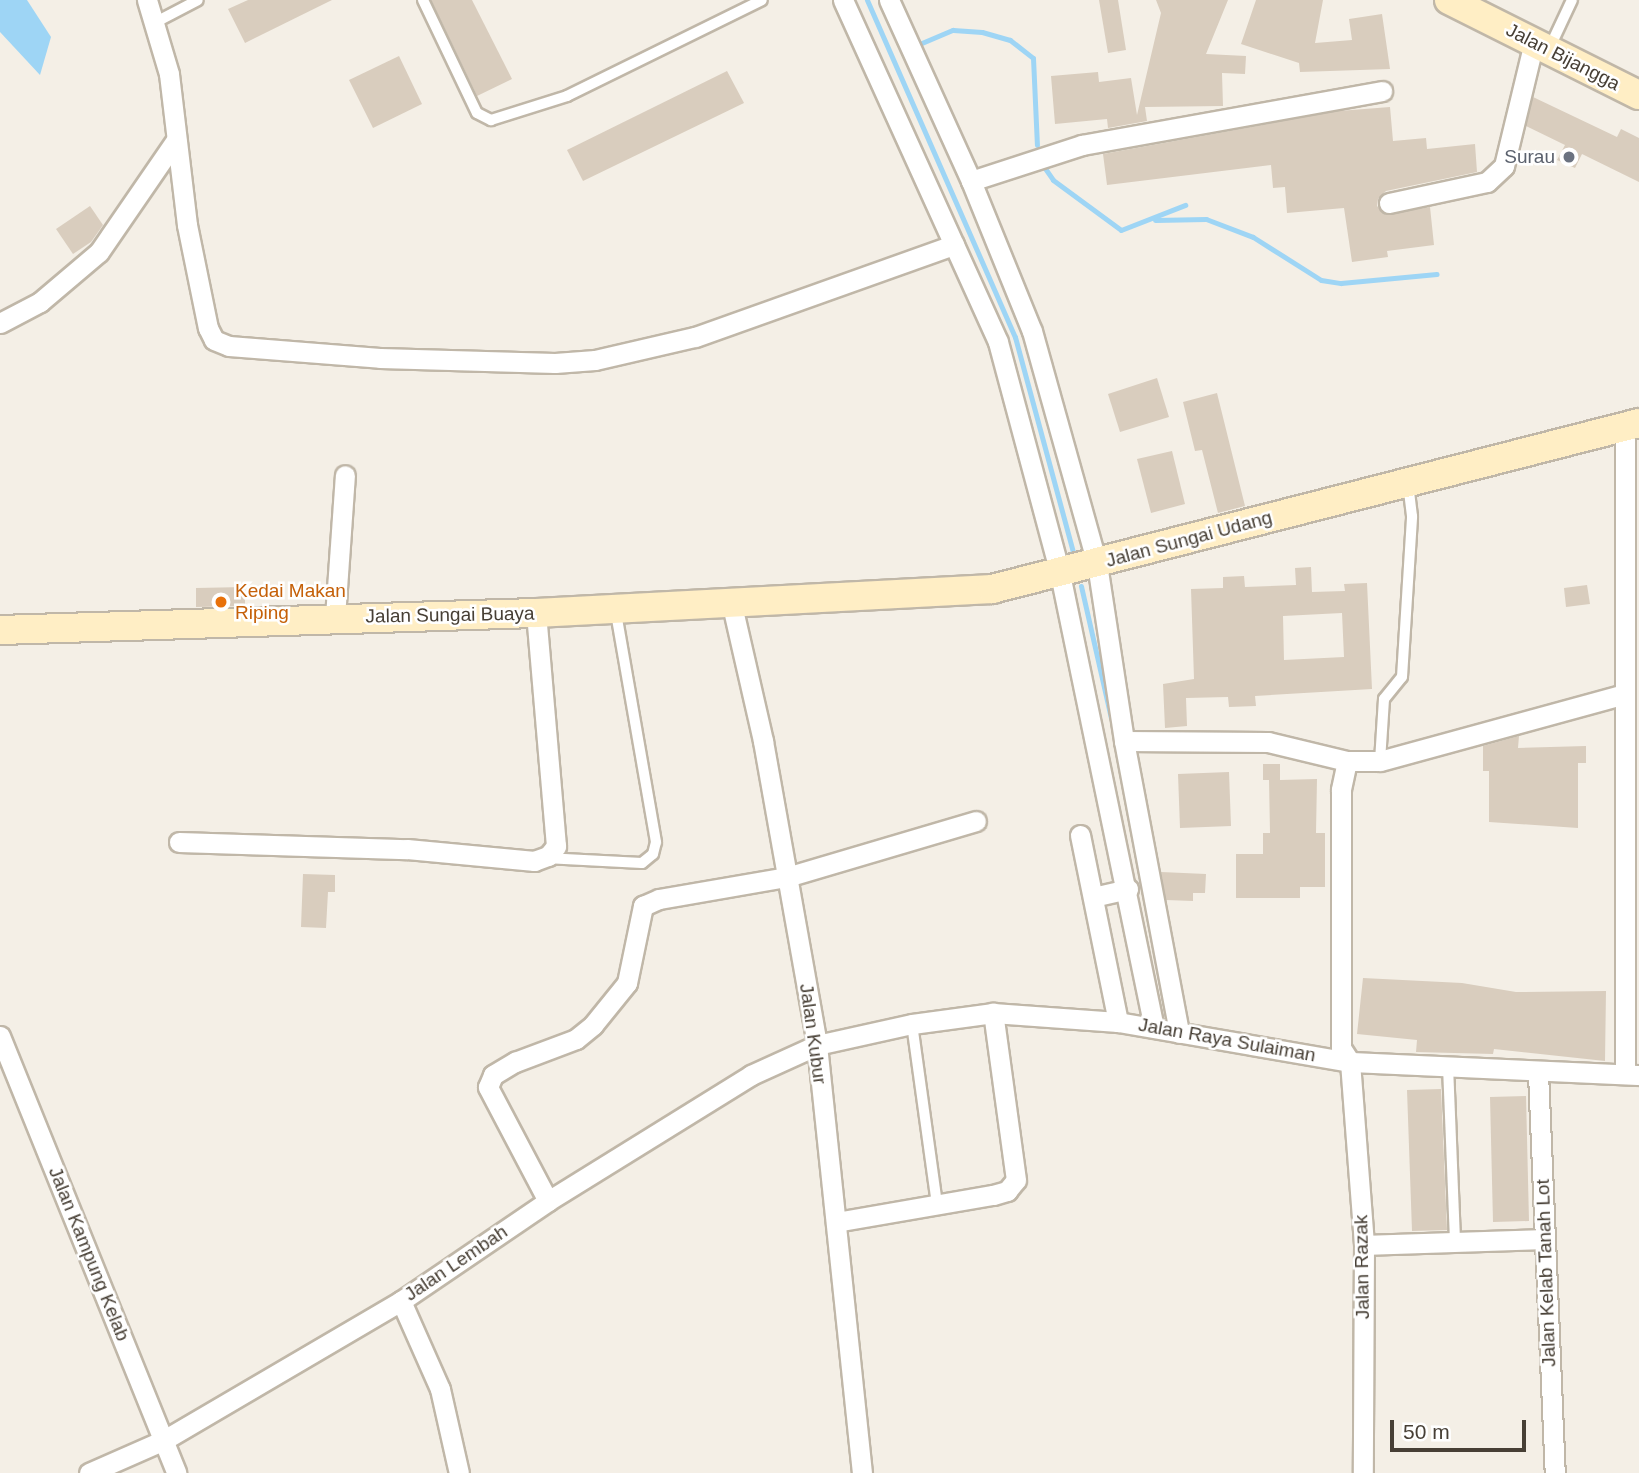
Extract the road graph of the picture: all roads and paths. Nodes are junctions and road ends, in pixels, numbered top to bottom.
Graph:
1 (147, 0) edge
2 (198, 0) edge
3 (423, 0) edge
4 (762, 0) edge
5 (843, 0) edge
6 (889, 0) edge
7 (1449, 0) edge
8 (1572, 0) edge
9 (749, 3) edge
10 (156, 22) junction
11 (1542, 46) junction
12 (1382, 92) dead end
13 (1639, 95) edge
14 (176, 140) junction
15 (971, 181) junction
16 (1389, 203) dead end
17 (954, 245) junction
18 (0, 323) edge
19 (1632, 425) edge
20 (345, 475) dead end
21 (1408, 480) junction
22 (1097, 564) junction
23 (1060, 573) junction
24 (731, 601) junction
25 (615, 608) junction
26 (536, 613) junction
27 (335, 617) junction
28 (0, 630) edge
29 (1622, 695) junction
30 (1124, 741) junction
31 (1347, 761) junction
32 (1380, 761) junction
33 (976, 821) dead end
34 (1080, 835) dead end
35 (179, 842) dead end
36 (543, 858) junction
37 (787, 877) junction
38 (1128, 889) junction
39 (1093, 898) junction
40 (993, 1013) junction
41 (1118, 1022) junction
42 (912, 1024) junction
43 (1154, 1027) junction
44 (1179, 1033) junction
45 (0, 1036) edge
46 (817, 1045) junction
47 (1350, 1062) junction
48 (1448, 1066) junction
49 (1538, 1073) junction
50 (1632, 1074) edge
51 (548, 1201) junction
52 (937, 1205) junction
53 (836, 1222) junction
54 (1455, 1240) junction
55 (1544, 1240) junction
56 (1364, 1245) junction
57 (401, 1301) junction
58 (164, 1440) junction
59 (89, 1473) edge
60 (177, 1473) edge
61 (459, 1473) edge
62 (862, 1473) edge
63 (1363, 1473) edge
64 (1555, 1473) edge

1 - 10 street
2 - 10 lane
3 - 9 lane
4 - 9 lane
5 - 17 street
6 - 15 street
7 - 11 street, Jalan Bijangga
8 - 11 lane
10 - 14 street
11 - 13 street, Jalan Bijangga
11 - 16 street
12 - 15 street
14 - 17 street
14 - 18 street
15 - 22 street
17 - 23 street
19 - 21 street, Jalan Sungai Udang
19 - 29 street
20 - 27 street
21 - 22 street, Jalan Sungai Udang
21 - 32 lane
22 - 23 street, Jalan Sungai Udang
22 - 30 street
23 - 24 street, Jalan Sungai Udang
23 - 38 street
24 - 25 street, Jalan Sungai Buaya
24 - 37 street, Jalan Kubur
25 - 26 street, Jalan Sungai Buaya
25 - 36 lane
26 - 27 street, Jalan Sungai Buaya
26 - 36 street
27 - 28 street, Jalan Sungai Buaya
29 - 32 street
29 - 50 street
30 - 31 street
30 - 44 street
31 - 32 street
31 - 47 street, Jalan Razak
33 - 37 street
34 - 39 street
35 - 36 street
37 - 46 street, Jalan Kubur
37 - 51 street
38 - 39 street
38 - 43 street
39 - 41 street
40 - 41 street, Jalan Raya Sulaiman
40 - 42 street, Jalan Raya Sulaiman
40 - 52 street
41 - 43 street, Jalan Raya Sulaiman
42 - 46 street, Jalan Raya Sulaiman
42 - 52 lane
43 - 44 street, Jalan Raya Sulaiman
44 - 47 street, Jalan Raya Sulaiman
45 - 58 street, Jalan Kampung Kelab
46 - 51 street, Jalan Lembah
46 - 53 street, Jalan Kubur
47 - 48 street, Jalan Raya Sulaiman
47 - 56 street, Jalan Razak
48 - 49 street, Jalan Raya Sulaiman
48 - 54 lane
49 - 50 street, Jalan Raya Sulaiman
49 - 55 street, Jalan Kelab Tanah Lot
51 - 57 street, Jalan Lembah
52 - 53 street
53 - 62 street, Jalan Kubur
54 - 55 street
54 - 56 street
55 - 64 street, Jalan Kelab Tanah Lot
56 - 63 street, Jalan Razak
57 - 58 street, Jalan Lembah
57 - 61 street
58 - 59 street, Jalan Lembah
58 - 60 street, Jalan Kampung Kelab

